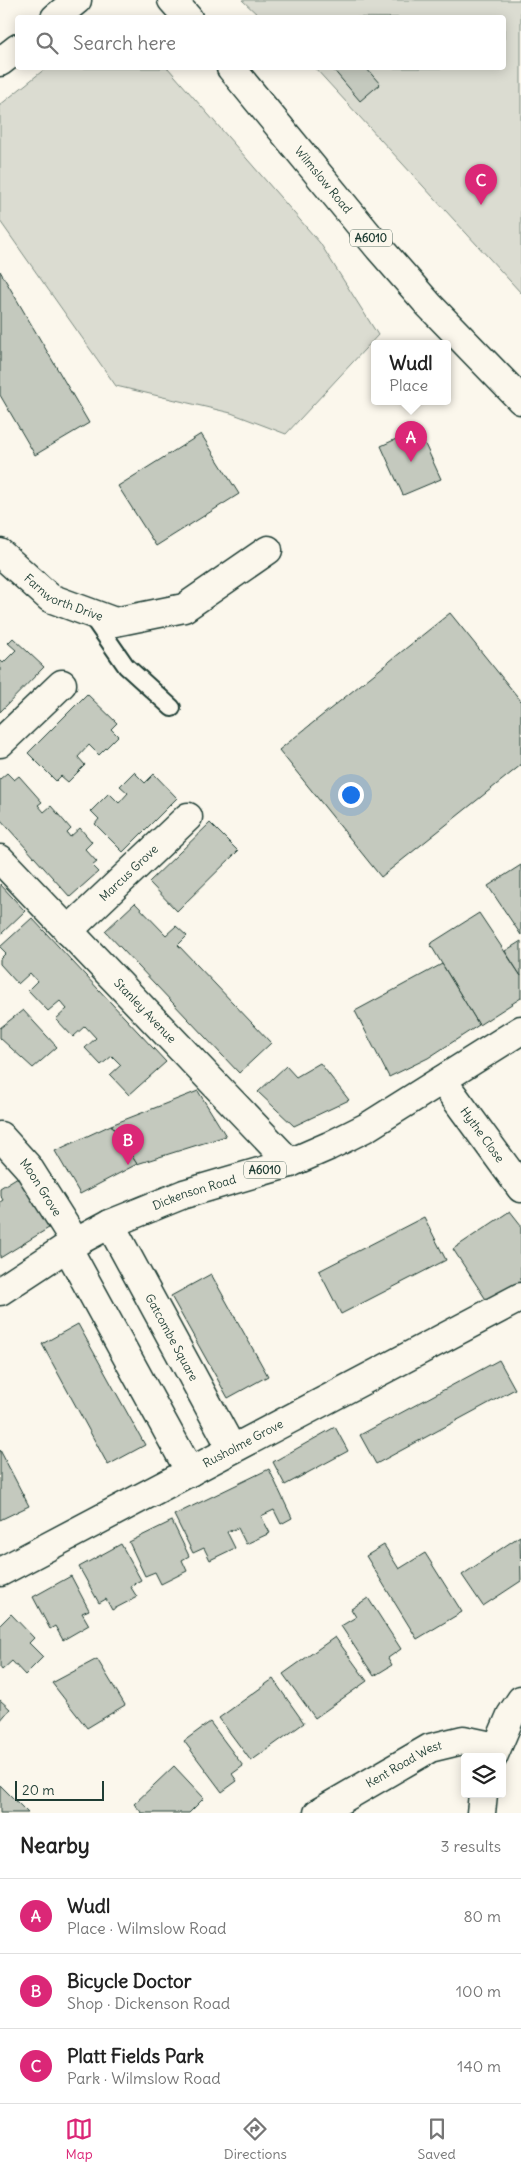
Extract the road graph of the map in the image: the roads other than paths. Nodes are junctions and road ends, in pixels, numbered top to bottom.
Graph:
1 (77, 0) edge
2 (172, 0) edge
3 (59, 15) edge
4 (185, 15) edge
5 (15, 50) edge
6 (0, 62) edge
7 (234, 70) edge
8 (521, 400) edge
9 (268, 550) dead end
10 (0, 552) edge
11 (89, 612) junction
12 (62, 684) dead end
13 (172, 708) dead end
14 (0, 743) edge
15 (188, 816) dead end
16 (0, 859) edge
17 (68, 931) junction
18 (521, 1030) edge
19 (442, 1080) junction
20 (0, 1136) edge
21 (290, 1163) junction
22 (521, 1188) edge
23 (110, 1224) junction
24 (71, 1245) junction
25 (0, 1291) edge
26 (521, 1297) edge
27 (232, 1449) junction
28 (190, 1472) junction
29 (0, 1572) edge
30 (521, 1700) edge
31 (495, 1752) edge
32 (483, 1798) edge
33 (318, 1813) edge
34 (481, 1813) edge

1 - 3 main road
2 - 4 main road
5 - 6 main road
7 - 8 main road, Wilmslow Road / A6010
9 - 11 main road, Farnworth Drive
10 - 11 main road, Farnworth Drive
11 - 13 lane
12 - 14 main road
15 - 17 main road, Marcus Grove
16 - 17 main road, Stanley Avenue
17 - 21 main road, Stanley Avenue
18 - 19 main road, Dickenson Road / A6010
19 - 21 main road, Dickenson Road / A6010
19 - 22 main road, Hythe Close
20 - 24 main road, Moon Grove
21 - 23 main road, Dickenson Road / A6010
23 - 24 main road, Dickenson Road / A6010
23 - 27 main road, Gatcombe Square
24 - 25 main road, Dickenson Road / A6010
24 - 28 main road
26 - 27 main road, Rusholme Grove
27 - 28 main road, Rusholme Grove
28 - 29 main road, Rusholme Grove
30 - 31 main road
31 - 33 main road, Kent Road West
32 - 34 main road

